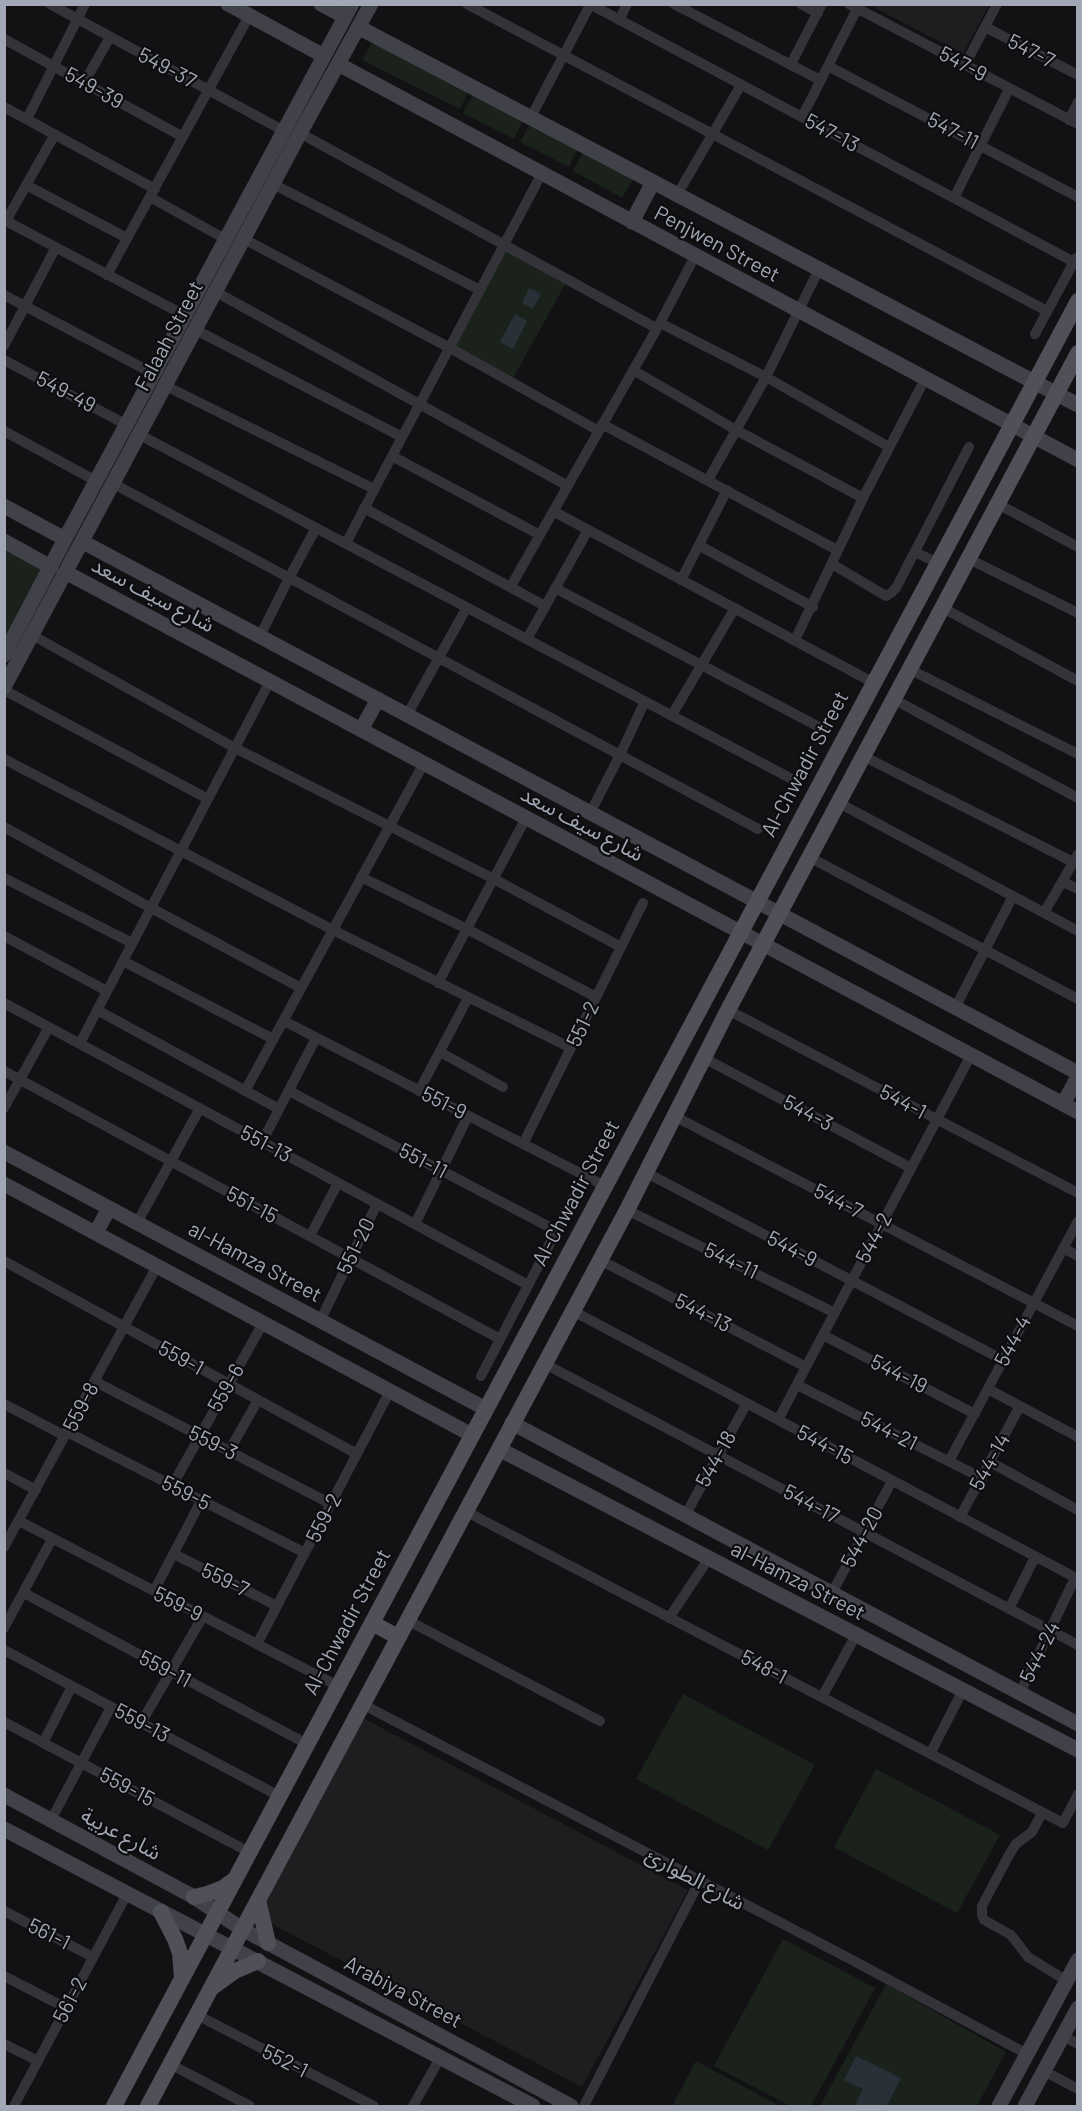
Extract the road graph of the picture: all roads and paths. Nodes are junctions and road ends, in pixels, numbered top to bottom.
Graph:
1 (50, 4) edge
2 (85, 4) edge
3 (228, 4) edge
4 (321, 4) edge
5 (371, 4) edge
6 (467, 4) edge
7 (627, 4) edge
8 (674, 4) edge
9 (801, 4) edge
10 (997, 4) edge
11 (590, 5) edge
12 (853, 7) edge
13 (820, 9) edge
14 (348, 11) edge
15 (249, 16) junction
16 (78, 20) junction
17 (619, 20) junction
18 (358, 27) junction
19 (985, 27) junction
20 (110, 37) junction
21 (4, 39) edge
22 (564, 56) junction
23 (331, 60) junction
24 (791, 64) junction
25 (965, 65) junction
26 (54, 66) junction
27 (828, 66) junction
28 (1077, 75) edge
29 (820, 80) junction
30 (84, 83) junction
31 (741, 85) junction
32 (1009, 89) junction
33 (209, 90) junction
34 (1077, 102) edge
35 (4, 107) edge
36 (531, 117) junction
37 (802, 117) junction
38 (27, 119) junction
39 (1073, 122) edge
40 (292, 132) junction
41 (55, 134) junction
42 (712, 134) junction
43 (183, 137) junction
44 (980, 146) junction
45 (542, 174) junction
46 (653, 182) junction
47 (26, 184) junction
48 (273, 184) junction
49 (152, 193) junction
50 (677, 195) junction
51 (1077, 197) edge
52 (954, 198) junction
53 (5, 220) edge
54 (632, 222) junction
55 (127, 238) junction
56 (225, 239) junction
57 (244, 239) junction
58 (506, 244) junction
59 (56, 248) junction
60 (695, 256) junction
61 (1076, 259) edge
62 (819, 269) junction
63 (107, 275) junction
64 (480, 290) junction
65 (216, 292) junction
66 (4, 295) edge
67 (1077, 301) edge
68 (25, 306) junction
69 (798, 311) junction
70 (1047, 311) junction
71 (186, 316) junction
72 (658, 325) junction
73 (196, 330) junction
74 (1035, 334) dead end
75 (4, 345) edge
76 (450, 348) junction
77 (1077, 353) edge
78 (4, 360) edge
79 (633, 370) junction
80 (154, 375) junction
81 (766, 377) junction
82 (925, 379) junction
83 (1034, 382) junction
84 (166, 386) junction
85 (1056, 394) junction
86 (419, 405) junction
87 (1077, 405) edge
88 (127, 425) junction
89 (1011, 425) junction
90 (601, 427) junction
91 (736, 430) junction
92 (4, 431) edge
93 (140, 435) junction
94 (402, 437) junction
95 (1034, 437) junction
96 (889, 447) junction
97 (969, 447) dead end
98 (392, 456) junction
99 (1077, 460) edge
100 (708, 480) junction
101 (96, 481) junction
102 (114, 484) junction
103 (568, 486) junction
104 (375, 489) junction
105 (727, 490) junction
106 (863, 498) junction
107 (998, 504) junction
108 (4, 506) edge
109 (364, 508) junction
110 (553, 512) junction
111 (316, 528) junction
112 (588, 530) junction
113 (540, 535) junction
114 (65, 539) junction
115 (4, 541) edge
116 (82, 542) junction
117 (346, 543) junction
118 (700, 546) junction
119 (1077, 547) edge
120 (837, 550) junction
121 (915, 552) junction
122 (969, 559) junction
123 (938, 563) junction
124 (832, 564) junction
125 (51, 567) junction
126 (67, 573) junction
127 (289, 578) junction
128 (681, 580) junction
129 (511, 586) junction
130 (555, 588) junction
131 (545, 606) junction
132 (813, 607) junction
133 (467, 608) junction
134 (943, 608) junction
135 (735, 609) junction
136 (1077, 613) edge
137 (32, 635) junction
138 (260, 636) junction
139 (527, 639) junction
140 (795, 640) junction
141 (4, 655) edge
142 (439, 658) junction
143 (702, 666) junction
144 (910, 670) junction
145 (270, 681) junction
146 (1077, 681) edge
147 (874, 683) junction
148 (4, 688) edge
149 (378, 699) junction
150 (895, 700) junction
151 (645, 701) junction
152 (406, 715) junction
153 (672, 715) junction
154 (822, 729) dead end
155 (361, 730) junction
156 (235, 748) junction
157 (1077, 754) edge
158 (620, 755) junction
159 (864, 757) junction
160 (4, 759) edge
161 (424, 763) junction
162 (790, 777) dead end
163 (1077, 798) edge
164 (208, 799) junction
165 (839, 803) junction
166 (590, 813) junction
167 (526, 818) junction
168 (390, 825) junction
169 (4, 827) edge
170 (758, 829) dead end
171 (181, 851) junction
172 (809, 857) junction
173 (1075, 858) edge
174 (361, 877) junction
175 (4, 878) edge
176 (494, 879) junction
177 (1063, 882) junction
178 (1077, 889) edge
179 (1013, 896) junction
180 (757, 902) junction
181 (643, 903) dead end
182 (150, 908) junction
183 (1044, 913) junction
184 (779, 914) junction
185 (467, 929) junction
186 (333, 930) junction
187 (1077, 931) edge
188 (741, 932) junction
189 (4, 936) edge
190 (132, 943) junction
191 (763, 945) junction
192 (621, 947) junction
193 (985, 950) junction
194 (123, 961) junction
195 (438, 983) junction
196 (301, 988) junction
197 (107, 991) junction
198 (596, 997) junction
199 (468, 998) junction
200 (1077, 999) edge
201 (4, 1003) edge
202 (955, 1008) junction
203 (97, 1010) junction
204 (728, 1010) junction
205 (284, 1021) junction
206 (49, 1027) junction
207 (316, 1038) junction
208 (273, 1040) junction
209 (80, 1043) junction
210 (571, 1048) junction
211 (440, 1052) junction
212 (970, 1055) junction
213 (704, 1058) junction
214 (4, 1071) edge
215 (1077, 1075) edge
216 (20, 1080) junction
217 (503, 1088) dead end
218 (245, 1091) junction
219 (289, 1091) junction
220 (419, 1091) junction
221 (1063, 1104) junction
222 (4, 1108) edge
223 (200, 1108) junction
224 (279, 1110) junction
225 (1077, 1112) edge
226 (468, 1116) junction
227 (674, 1116) junction
228 (937, 1119) junction
229 (262, 1142) junction
230 (523, 1144) junction
231 (4, 1152) edge
232 (171, 1161) junction
233 (911, 1168) junction
234 (441, 1170) junction
235 (645, 1172) junction
236 (585, 1176) junction
237 (338, 1183) junction
238 (605, 1186) junction
239 (6, 1188) edge
240 (1077, 1193) edge
241 (377, 1203) junction
242 (108, 1208) junction
243 (627, 1210) junction
244 (1077, 1221) edge
245 (137, 1223) junction
246 (415, 1224) junction
247 (881, 1224) junction
248 (557, 1231) junction
249 (96, 1233) junction
250 (310, 1236) junction
251 (1063, 1248) junction
252 (1077, 1256) edge
253 (351, 1258) junction
254 (600, 1260) junction
255 (4, 1261) edge
256 (157, 1266) junction
257 (852, 1281) junction
258 (528, 1285) junction
259 (1034, 1303) junction
260 (573, 1311) junction
261 (835, 1313) junction
262 (320, 1321) junction
263 (263, 1323) junction
264 (1077, 1326) edge
265 (124, 1327) junction
266 (823, 1335) junction
267 (500, 1339) junction
268 (1003, 1360) junction
269 (545, 1364) junction
270 (806, 1367) junction
271 (481, 1376) dead end
272 (94, 1381) junction
273 (228, 1384) junction
274 (797, 1385) junction
275 (988, 1389) junction
276 (390, 1391) junction
277 (258, 1400) junction
278 (747, 1403) junction
279 (4, 1404) edge
280 (1020, 1406) junction
281 (486, 1408) junction
282 (975, 1414) junction
283 (778, 1420) junction
284 (512, 1423) junction
285 (66, 1434) junction
286 (472, 1435) junction
287 (199, 1436) junction
288 (1077, 1437) edge
289 (499, 1449) junction
290 (229, 1451) junction
291 (357, 1454) junction
292 (718, 1455) junction
293 (949, 1461) junction
294 (990, 1462) junction
295 (4, 1473) edge
296 (982, 1478) junction
297 (892, 1481) junction
298 (172, 1486) junction
299 (36, 1490) junction
300 (201, 1501) junction
301 (331, 1504) junction
302 (1077, 1510) edge
303 (465, 1511) junction
304 (686, 1514) junction
305 (960, 1517) junction
306 (19, 1521) junction
307 (865, 1533) junction
308 (52, 1539) junction
309 (5, 1545) edge
310 (305, 1553) junction
311 (174, 1554) junction
312 (1035, 1557) junction
313 (709, 1558) junction
314 (801, 1577) junction
315 (1076, 1579) edge
316 (154, 1591) junction
317 (24, 1593) junction
318 (832, 1593) junction
319 (789, 1600) junction
320 (277, 1606) junction
321 (10, 1607) edge
322 (1009, 1609) junction
323 (203, 1616) junction
324 (669, 1618) junction
325 (407, 1620) junction
326 (372, 1623) junction
327 (4, 1628) edge
328 (1050, 1630) junction
329 (856, 1635) junction
330 (398, 1637) junction
331 (257, 1644) junction
332 (1077, 1645) edge
333 (4, 1650) edge
334 (171, 1672) junction
335 (72, 1686) junction
336 (338, 1686) junction
337 (963, 1690) junction
338 (1020, 1693) junction
339 (822, 1698) junction
340 (362, 1704) junction
341 (111, 1707) junction
342 (600, 1721) dead end
343 (4, 1722) edge
344 (141, 1723) junction
345 (1077, 1724) edge
346 (43, 1743) junction
347 (307, 1744) junction
348 (1077, 1750) edge
349 (930, 1754) junction
350 (82, 1764) junction
351 (1077, 1794) edge
352 (4, 1795) edge
353 (279, 1796) junction
354 (1042, 1813) junction
355 (51, 1820) junction
356 (4, 1829) edge
357 (249, 1852) junction
358 (235, 1879) junction
359 (699, 1882) junction
360 (127, 1894) junction
361 (194, 1897) junction
362 (258, 1900) junction
363 (4, 1911) edge
364 (160, 1912) junction
365 (216, 1912) junction
366 (242, 1929) junction
367 (207, 1934) junction
368 (268, 1943) junction
369 (234, 1948) junction
370 (93, 1957) junction
371 (1077, 1960) edge
372 (258, 1961) junction
373 (4, 1976) edge
374 (182, 1979) junction
375 (1067, 1981) junction
376 (211, 1988) junction
377 (1054, 2004) junction
378 (66, 2008) junction
379 (1075, 2012) edge
380 (196, 2015) junction
381 (1063, 2036) junction
382 (4, 2044) edge
383 (1077, 2044) edge
384 (1027, 2054) junction
385 (440, 2058) junction
386 (38, 2061) junction
387 (170, 2064) junction
388 (1044, 2071) junction
389 (1077, 2089) edge
390 (14, 2106) edge
391 (114, 2106) edge
392 (148, 2106) edge
393 (250, 2106) edge
394 (374, 2106) edge
395 (413, 2106) edge
396 (533, 2106) edge
397 (571, 2106) edge
398 (584, 2106) edge
399 (999, 2106) edge
400 (1025, 2106) edge

1 - 16 street, 549-37
2 - 16 street
3 - 15 street, Penjwen Street
4 - 14 street
5 - 18 street, Falaah Street
6 - 22 street
7 - 17 street
8 - 24 street
9 - 13 street
10 - 19 street
11 - 17 street, 547-13
11 - 22 street
12 - 25 street, 547-9
12 - 27 street
13 - 24 street
14 - 23 street, Falaah Street
15 - 23 street, Penjwen Street
15 - 33 street
16 - 20 street, 549-37
16 - 26 street
17 - 31 street, 547-13
18 - 23 street, Falaah Street
18 - 36 street, Penjwen Street
19 - 25 street
19 - 28 street, 547-7
20 - 30 street
20 - 33 street, 549-37
21 - 26 street, 549-39
22 - 36 street
22 - 42 street
23 - 40 street, Falaah Street
23 - 45 street, Penjwen Street
24 - 29 street
25 - 32 street, 547-9
26 - 30 street, 549-39
26 - 38 street
27 - 29 street
27 - 44 street, 547-11
29 - 37 street
30 - 43 street, 549-39
31 - 37 street, 547-13
31 - 42 street
32 - 39 street, 547-9
32 - 44 street
33 - 40 street, 549-37
33 - 43 street
34 - 39 street
35 - 38 street
36 - 46 street, Penjwen Street
37 - 52 street, 547-13
38 - 41 street
40 - 48 street, Falaah Street
40 - 56 street, Falaah Street
40 - 58 street, 549-37
41 - 47 street
41 - 49 street
42 - 50 street
42 - 70 street
43 - 49 street
44 - 51 street, 547-11
44 - 52 street
45 - 54 street, Penjwen Street
45 - 58 street
46 - 50 street, Penjwen Street
46 - 54 street
47 - 53 street
47 - 55 street
48 - 57 street, Falaah Street
48 - 64 street
49 - 55 street
49 - 56 street
50 - 62 street, Penjwen Street
52 - 61 street, 547-13
53 - 59 street
54 - 60 street, Penjwen Street
55 - 63 street
56 - 71 street, Falaah Street
57 - 65 street, Falaah Street
57 - 76 street
58 - 64 street
58 - 72 street, 549-37
59 - 63 street
59 - 68 street
60 - 69 street, Penjwen Street
60 - 72 street
61 - 70 street
62 - 69 street
62 - 83 street, Penjwen Street
63 - 71 street
64 - 76 street
65 - 73 street, Falaah Street
65 - 86 street
66 - 68 street
67 - 83 main road, Al-Chwadir Street
68 - 75 street
68 - 80 street
69 - 81 street
69 - 82 street, Penjwen Street
70 - 74 street
71 - 80 street, Falaah Street
72 - 79 street
72 - 81 street, 549-37
73 - 84 street, Falaah Street
73 - 94 street
76 - 86 street
76 - 90 street
77 - 85 main road
78 - 88 street, 549-49
79 - 90 street
79 - 91 street
80 - 88 street, Falaah Street
81 - 91 street
81 - 96 street, 549-37
82 - 89 street, Penjwen Street
82 - 96 street
83 - 85 street, Penjwen Street
83 - 89 main road, Al-Chwadir Street
84 - 93 street, Falaah Street
84 - 104 street
85 - 87 street, Penjwen Street
85 - 95 main road
86 - 94 street
86 - 103 street
88 - 101 street, Falaah Street
89 - 95 street, Penjwen Street
89 - 123 main road, Al-Chwadir Street
90 - 100 street
90 - 103 street
91 - 100 street
91 - 106 street
92 - 101 street
93 - 102 street, Falaah Street
93 - 111 street
94 - 98 street
95 - 99 street, Penjwen Street
95 - 107 main road
96 - 106 street
97 - 121 street
98 - 104 street
98 - 113 street
100 - 105 street
101 - 114 street, Falaah Street
102 - 116 street, Falaah Street
102 - 127 street
103 - 110 street
104 - 109 street
105 - 118 street
105 - 120 street
106 - 120 street
107 - 119 street
107 - 122 main road
108 - 114 street
109 - 117 street
109 - 129 street
110 - 112 street
110 - 113 street
111 - 117 street
111 - 127 street
112 - 128 street
112 - 130 street
113 - 129 street
114 - 125 street, Falaah Street
115 - 125 street
116 - 126 street, Falaah Street
116 - 138 street, شارع سيف سعد
117 - 133 street
118 - 128 street
118 - 132 street
120 - 124 street
121 - 123 street
121 - 124 street
122 - 134 main road
122 - 136 street
123 - 147 main road, Al-Chwadir Street
124 - 132 street
125 - 141 street, Falaah Street
126 - 137 street, Falaah Street
126 - 145 street, شارع سيف سعد
127 - 138 street
127 - 142 street
128 - 135 street
129 - 131 street
130 - 131 street
130 - 143 street
131 - 139 street
132 - 140 street
133 - 139 street
133 - 142 street
134 - 144 main road
134 - 146 street
135 - 140 street
135 - 143 street
137 - 148 street, Falaah Street
137 - 156 street
138 - 149 street, شارع سيف سعد
139 - 151 street
140 - 147 street
142 - 152 street
142 - 158 street
143 - 153 street
143 - 154 street
144 - 150 main road
144 - 157 street
145 - 155 street, شارع سيف سعد
145 - 156 street
147 - 180 main road, Al-Chwadir Street
148 - 164 street
149 - 152 street, شارع سيف سعد
149 - 155 street
150 - 159 main road
150 - 163 street
151 - 153 street
151 - 158 street
152 - 166 street, شارع سيف سعد
153 - 162 street
155 - 161 street, شارع سيف سعد
156 - 164 street
156 - 168 street
158 - 166 street
158 - 170 street
159 - 165 main road
159 - 173 street
160 - 171 street
161 - 167 street, شارع سيف سعد
161 - 168 street
164 - 171 street
165 - 172 main road
165 - 179 street
166 - 180 street, شارع سيف سعد
167 - 176 street
167 - 188 street, شارع سيف سعد
168 - 174 street
168 - 176 street
169 - 182 street
171 - 182 street
171 - 186 street
172 - 184 main road
172 - 193 street
173 - 177 street
174 - 185 street
174 - 186 street
175 - 190 street
176 - 185 street
176 - 192 street
177 - 178 street
177 - 183 street
179 - 183 street
179 - 193 street
180 - 184 street, شارع سيف سعد
180 - 188 main road, Al-Chwadir Street
181 - 192 street, 551-2
182 - 190 street
182 - 196 street
183 - 187 street
184 - 191 main road
184 - 202 street, شارع سيف سعد
185 - 195 street
185 - 198 street
186 - 195 street
186 - 196 street
188 - 191 street, شارع سيف سعد
188 - 238 main road, Al-Chwadir Street
189 - 197 street
190 - 194 street
191 - 204 main road
191 - 212 street, شارع سيف سعد
192 - 198 street, 551-2
193 - 200 street
193 - 202 street
194 - 197 street
194 - 208 street
195 - 199 street
196 - 205 street
197 - 203 street
198 - 210 street, 551-2
199 - 210 street
199 - 211 street
201 - 206 street, 551-13
202 - 215 street, شارع سيف سعد
203 - 209 street
203 - 218 street
204 - 213 main road
204 - 228 street, 544-1
205 - 207 street, 551-9
205 - 208 street
206 - 209 street, 551-13
206 - 216 street
207 - 219 street
207 - 220 street, 551-9
208 - 218 street
209 - 223 street, 551-13
210 - 230 street, 551-2
211 - 217 street
211 - 220 street
212 - 221 street, شارع سيف سعد
212 - 228 street, 544-2
213 - 227 main road
213 - 233 street, 544-3
214 - 216 street, 551-15
215 - 221 street
216 - 222 street
216 - 232 street, 551-15
218 - 224 street
219 - 224 street
219 - 234 street, 551-11
220 - 226 street, 551-9
221 - 225 street, شارع سيف سعد
223 - 229 street, 551-13
223 - 232 street
224 - 229 street
226 - 230 street, 551-9
226 - 234 street
227 - 235 main road
227 - 247 street, 544-7
228 - 233 street, 544-2
228 - 240 street, 544-1
229 - 237 street, 551-13
230 - 236 street, 551-9
231 - 242 street, al-Hamza Street
232 - 245 street
232 - 250 street, 551-15
233 - 247 street, 544-2
234 - 246 street
234 - 248 street, 551-11
235 - 243 main road
235 - 257 street, 544-9
236 - 238 street, 551-9
236 - 248 street
237 - 241 street, 551-13
237 - 250 street
238 - 281 main road, Al-Chwadir Street
239 - 249 street
241 - 246 street, 551-13
241 - 253 street, 551-20
242 - 245 street, al-Hamza Street
242 - 249 street
243 - 254 main road
243 - 261 street, 544-11
244 - 251 street, 544-4
245 - 262 street, al-Hamza Street
246 - 258 street, 551-13
247 - 257 street, 544-2
247 - 259 street, 544-7
248 - 258 street
249 - 256 street
250 - 253 street, 551-15
251 - 252 street
251 - 259 street, 544-4
253 - 262 street, 551-20
253 - 267 street, 551-15
254 - 260 main road
254 - 270 street, 544-13
255 - 265 street, 559-1
256 - 263 street
256 - 265 street, 559-8
257 - 261 street, 544-2
257 - 268 street, 544-9
258 - 267 street
259 - 264 street, 544-7
259 - 268 street, 544-4
260 - 269 main road
260 - 278 street, 544-15
261 - 266 street, 544-2
262 - 281 street, al-Hamza Street
263 - 273 street, 559-6
263 - 276 street
265 - 272 street, 559-8
265 - 273 street, 559-1
266 - 270 street, 544-2
266 - 282 street, 544-19
267 - 271 street
268 - 275 street, 544-4
269 - 284 main road
269 - 292 street, 544-17
270 - 274 street, 544-2
272 - 285 street, 559-8
272 - 287 street, 559-3
273 - 277 street, 559-1
273 - 287 street, 559-6
274 - 283 street, 544-2
274 - 293 street, 544-21
275 - 280 street
275 - 282 street, 544-4
276 - 286 street
276 - 291 street, 559-2
277 - 290 street
277 - 291 street, 559-1
278 - 283 street, 544-15
278 - 292 street, 544-18
279 - 285 street, 559-5
280 - 288 street
280 - 294 street, 544-14
281 - 286 main road, Al-Chwadir Street
282 - 293 street, 544-4
283 - 297 street, 544-15
284 - 289 main road
284 - 304 street, al-Hamza Street
285 - 298 street, 559-5
285 - 299 street, 559-8
286 - 326 main road, Al-Chwadir Street
287 - 290 street, 559-3
287 - 298 street, 559-6
289 - 303 main road
289 - 313 street, al-Hamza Street
290 - 301 street, 559-3
291 - 301 street, 559-2
292 - 304 street, 544-18
292 - 307 street, 544-17
293 - 296 street, 544-21
294 - 296 street, 544-14
294 - 302 street
295 - 299 street
296 - 305 street, 544-14
297 - 305 street, 544-15
297 - 307 street, 544-20
298 - 300 street, 559-5
299 - 306 street, 559-8
300 - 310 street, 559-5
300 - 311 street
301 - 310 street, 559-2
303 - 324 street, 548-1
303 - 325 main road
304 - 314 street, al-Hamza Street
305 - 312 street, 544-15
306 - 308 street, 559-9
306 - 309 street, 559-8
307 - 318 street, 544-20
307 - 322 street, 544-17
308 - 316 street, 559-9
308 - 317 street
310 - 320 street, 559-2
311 - 316 street
311 - 320 street, 559-7
312 - 315 street, 544-15
312 - 322 street
313 - 319 street, al-Hamza Street
313 - 324 street
314 - 318 street, al-Hamza Street
314 - 319 street
315 - 328 street, 544-24
316 - 323 street, 559-9
317 - 321 street
317 - 334 street, 559-11
318 - 338 street, al-Hamza Street
319 - 329 street, al-Hamza Street
320 - 331 street, 559-2
321 - 327 street
322 - 328 street, 544-17
323 - 331 street, 559-9
323 - 334 street
324 - 339 street, 548-1
325 - 330 main road
325 - 342 street
326 - 330 main road
326 - 336 main road, Al-Chwadir Street
328 - 332 street, 544-17
328 - 338 street, 544-24
329 - 337 street, al-Hamza Street
329 - 339 street
330 - 340 main road
331 - 336 street, 559-9
333 - 335 street, 559-13
334 - 344 street
334 - 347 street, 559-11
335 - 341 street, 559-13
335 - 346 street
336 - 347 main road, Al-Chwadir Street
337 - 348 street, al-Hamza Street
337 - 349 street
338 - 345 street, al-Hamza Street
339 - 349 street, 548-1
340 - 359 street, شارع الطوارئ
340 - 362 main road
341 - 344 street, 559-13
341 - 350 street
343 - 346 street, 559-15
344 - 353 street, 559-13
346 - 350 street, 559-15
347 - 353 main road, Al-Chwadir Street
349 - 354 street, 548-1
350 - 355 street
350 - 357 street, 559-15
351 - 354 street, 548-1
352 - 355 street, شارع عربية
353 - 357 main road, Al-Chwadir Street
354 - 375 street
355 - 361 street, شارع عربية
356 - 360 street
357 - 358 main road, Al-Chwadir Street
358 - 361 main road
358 - 365 main road, Al-Chwadir Street
359 - 384 street, شارع الطوارئ
359 - 398 street
360 - 364 street
360 - 370 street, 561-2
361 - 365 street, شارع عربية
362 - 366 main road
362 - 368 main road
363 - 370 street, 561-1
364 - 367 street
364 - 374 main road
365 - 366 street, Arabiya Street
365 - 367 main road, Al-Chwadir Street
366 - 368 street, Arabiya Street
366 - 369 main road
367 - 369 street, Arabiya Street
367 - 374 main road, Al-Chwadir Street
368 - 397 street, Arabiya Street
369 - 372 street, Arabiya Street
369 - 376 main road
370 - 378 street, 561-2
371 - 375 street
372 - 376 main road
372 - 385 street, Arabiya Street
373 - 378 street
374 - 391 main road, Al-Chwadir Street
375 - 377 street
376 - 380 main road
377 - 379 street
377 - 384 street
378 - 386 street, 561-2
379 - 381 street
380 - 387 main road
380 - 394 street, 552-1
381 - 383 street
381 - 388 street
382 - 386 street
384 - 399 street
385 - 395 street
385 - 396 street, Arabiya Street
386 - 390 street, 561-2
387 - 392 main road
387 - 393 street
388 - 389 street
388 - 400 street

